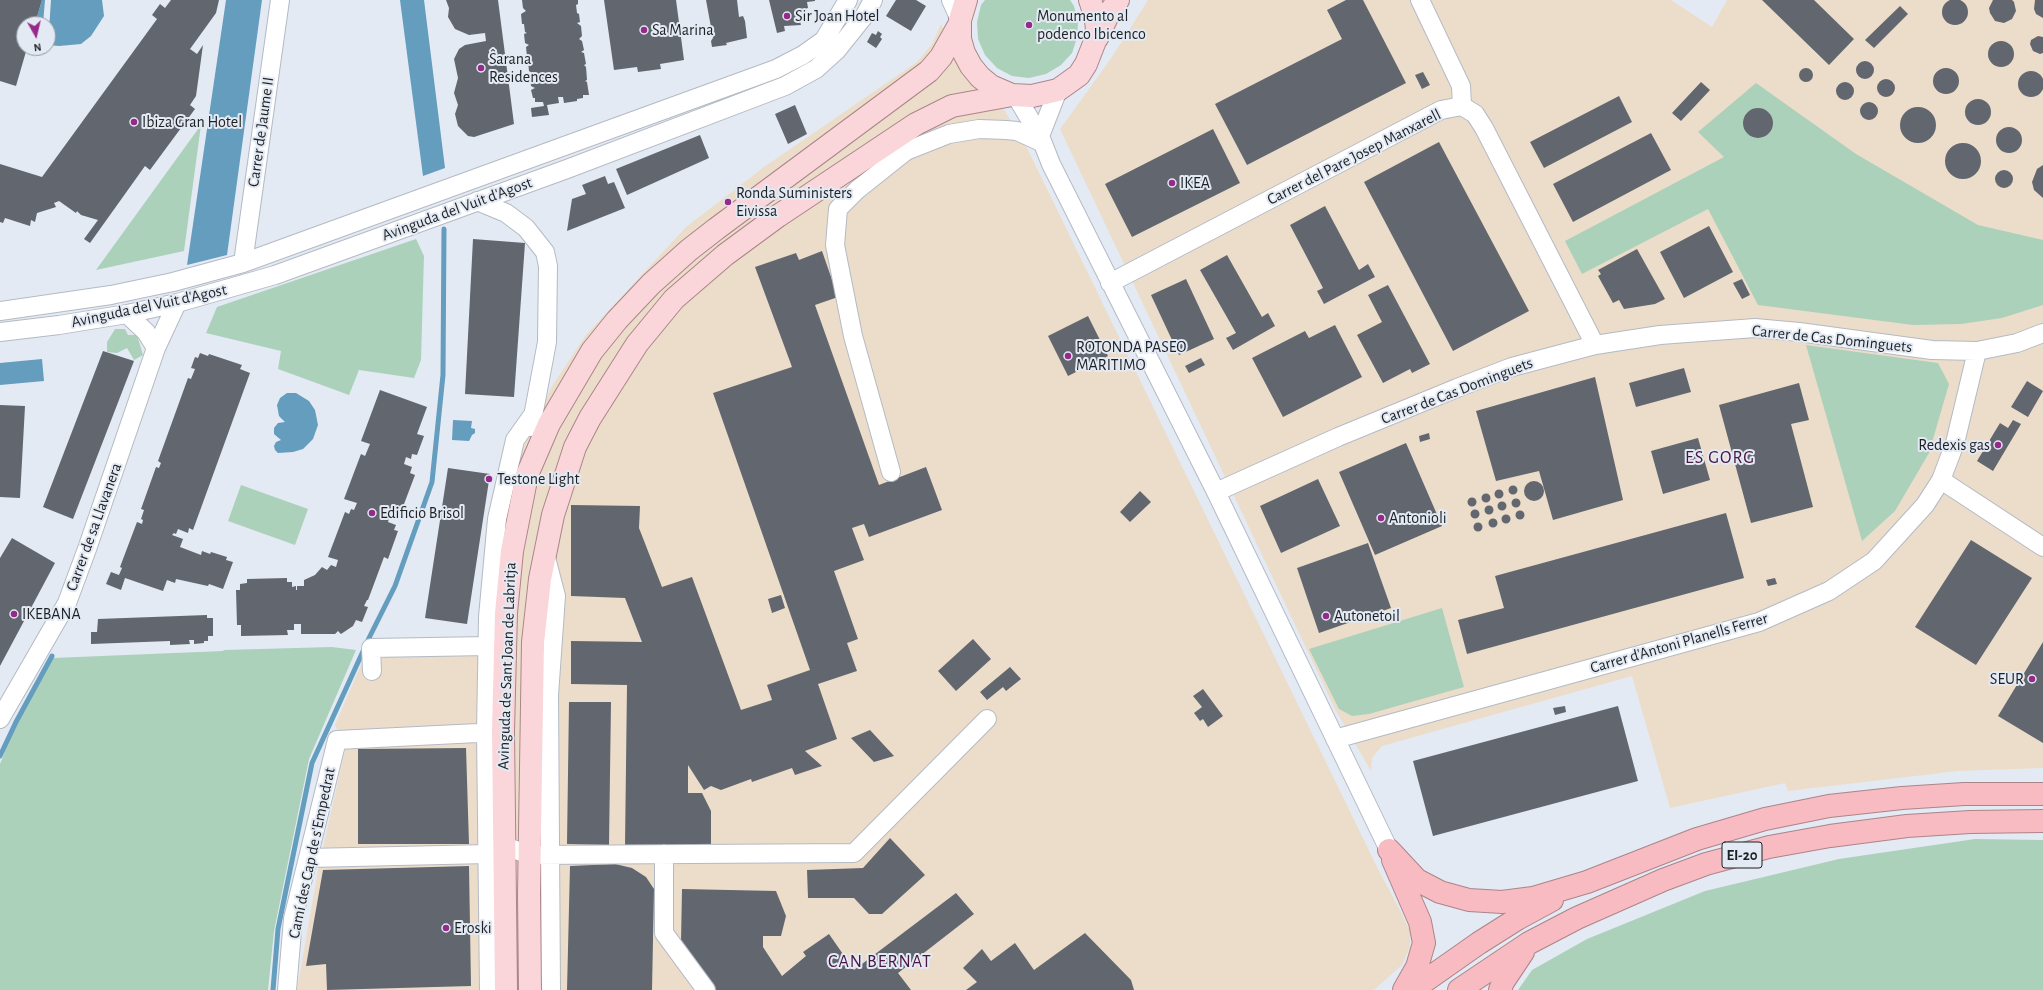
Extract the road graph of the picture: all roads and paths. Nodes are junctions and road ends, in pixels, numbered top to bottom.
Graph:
1 (280, 0) edge
2 (848, 0) edge
3 (873, 0) edge
4 (951, 0) edge
5 (1090, 0) edge
6 (1118, 0) edge
7 (1420, 0) edge
8 (962, 15) edge
9 (1095, 41) junction
10 (1058, 90) junction
11 (1014, 95) junction
12 (1462, 106) junction
13 (1041, 139) junction
14 (478, 201) junction
15 (243, 263) junction
16 (1110, 283) junction
17 (177, 303) junction
18 (0, 311) edge
19 (127, 314) junction
20 (0, 332) edge
21 (2043, 333) edge
22 (1595, 345) junction
23 (156, 348) junction
24 (1977, 351) junction
25 (532, 416) junction
26 (891, 472) dead end
27 (527, 475) junction
28 (1941, 480) junction
29 (1216, 492) junction
30 (2043, 547) edge
31 (488, 646) junction
32 (372, 671) dead end
33 (0, 719) edge
34 (987, 720) dead end
35 (494, 732) junction
36 (1335, 739) junction
37 (2043, 794) edge
38 (2043, 821) edge
39 (495, 848) junction
40 (1389, 850) junction
41 (664, 854) junction
42 (540, 855) junction
43 (308, 858) junction
44 (1587, 882) junction
45 (1529, 943) junction
46 (287, 990) edge
47 (489, 990) edge
48 (506, 990) edge
49 (530, 990) edge
50 (551, 990) edge
51 (706, 990) edge
52 (1404, 990) edge
53 (1412, 990) edge
54 (1459, 990) edge
55 (1500, 990) edge

1 - 15 street, Carrer de Jaume II
2 - 15 street, Avinguda del Vuit d'Agost
3 - 14 street, Avinguda del Vuit d'Agost
4 - 8 street
5 - 9 main road
6 - 9 main road
7 - 12 street
8 - 11 main road
8 - 27 main road, Avinguda de Sant Joan de Labritja
9 - 10 main road
10 - 11 main road, Avinguda de Sant Joan de Labritja
10 - 13 street
11 - 13 street
11 - 42 main road, Avinguda de Sant Joan de Labritja
12 - 16 street, Carrer del Pare Josep Manxarell
12 - 22 street, Carrer del Pare Josep Manxarell
13 - 16 street
13 - 26 street
14 - 17 street, Avinguda del Vuit d'Agost
14 - 25 street
15 - 18 street, Avinguda del Vuit d'Agost
16 - 29 street
17 - 19 street, Avinguda del Vuit d'Agost
17 - 23 street, Carrer de sa Llavanera
19 - 20 street, Avinguda del Vuit d'Agost
19 - 23 street
21 - 24 street, Carrer de Cas Dominguets
22 - 24 street, Carrer de Cas Dominguets
22 - 29 street, Carrer de Cas Dominguets
23 - 33 street, Carrer de sa Llavanera
24 - 28 street, Carrer d'Antoni Planells Ferrer
25 - 27 street
25 - 31 street, Avinguda de Sant Joan de Labritja
27 - 35 main road, Avinguda de Sant Joan de Labritja
28 - 30 street
28 - 36 street, Carrer d'Antoni Planells Ferrer
29 - 36 street
31 - 32 street
31 - 35 street, Avinguda de Sant Joan de Labritja
34 - 41 street
35 - 39 main road, Avinguda de Sant Joan de Labritja
35 - 43 street, Camí des Cap de s'Empedrat
36 - 40 street
37 - 44 highway, EI-20
38 - 45 highway, EI-20
39 - 42 street
39 - 43 street
39 - 47 street, Avinguda de Sant Joan de Labritja
39 - 48 main road, Avinguda de Sant Joan de Labritja
40 - 44 highway
40 - 52 highway
41 - 42 street
41 - 51 street
42 - 49 main road, Avinguda de Sant Joan de Labritja
42 - 50 street, Avinguda de Sant Joan de Labritja
43 - 46 street, Camí des Cap de s'Empedrat
44 - 53 highway, EI-20
45 - 54 highway, EI-20
45 - 55 highway

